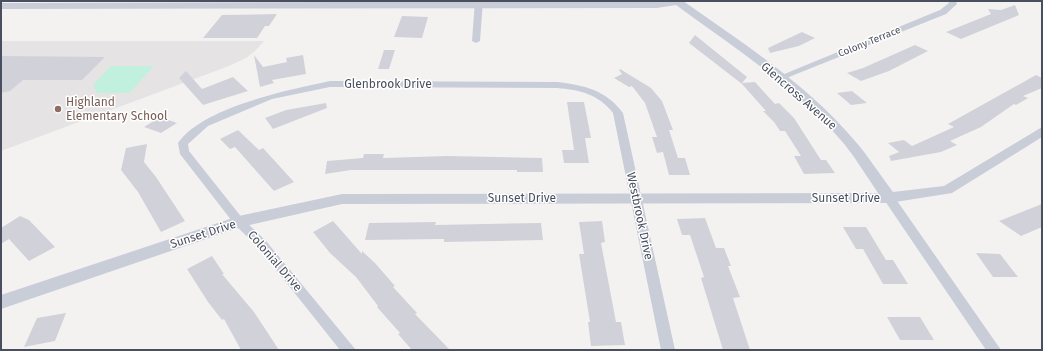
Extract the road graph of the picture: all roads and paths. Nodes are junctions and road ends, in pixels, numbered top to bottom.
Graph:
1 (679, 1) edge
2 (952, 1) edge
3 (300, 3) edge
4 (479, 3) edge
5 (1, 6) edge
6 (476, 41) dead end
7 (781, 77) junction
8 (594, 92) joint
9 (1042, 131) edge
10 (191, 134) joint
11 (637, 197) junction
12 (889, 198) junction
13 (239, 222) junction
14 (1, 302) edge
15 (349, 350) edge
16 (668, 350) edge
17 (994, 350) edge

1 - 4 street
1 - 7 street, Glencross Avenue
2 - 7 street, Colony Terrace
3 - 4 street
3 - 5 street
4 - 6 street
7 - 12 street, Glencross Avenue
8 - 10 street, Glenbrook Drive
8 - 11 street, Westbrook Drive
9 - 12 street, Sunset Drive
10 - 13 street, Colonial Drive
11 - 12 street, Sunset Drive
11 - 13 street, Sunset Drive
11 - 16 street, Westbrook Drive
12 - 17 street, Glencross Avenue
13 - 14 street, Sunset Drive
13 - 15 street, Colonial Drive

